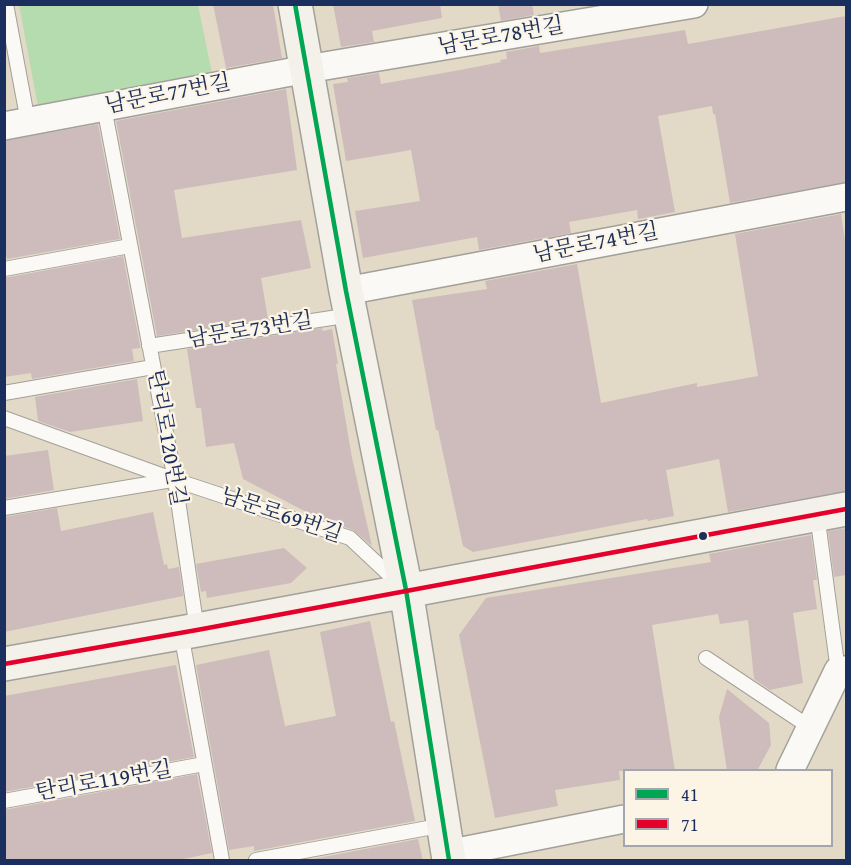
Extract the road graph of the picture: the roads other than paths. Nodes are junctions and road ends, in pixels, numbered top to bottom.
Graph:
1 (6, 4) edge
2 (295, 4) edge
3 (694, 4) edge
4 (7, 21) edge
5 (307, 69) junction
6 (104, 107) junction
7 (16, 124) edge
8 (846, 197) edge
9 (130, 246) junction
10 (4, 269) edge
11 (349, 303) junction
12 (149, 346) junction
13 (153, 367) junction
14 (4, 393) edge
15 (4, 418) edge
16 (174, 480) junction
17 (4, 508) edge
18 (832, 511) edge
19 (406, 591) junction
20 (189, 632) junction
21 (706, 658) dead end
22 (4, 664) edge
23 (842, 670) edge
24 (811, 728) junction
25 (204, 764) junction
26 (791, 769) edge
27 (4, 801) edge
28 (623, 819) edge
29 (447, 846) edge
30 (222, 861) edge
31 (256, 861) edge

1 - 4 lane, 남문로77번길
2 - 5 main road
3 - 5 street, 남문로78번길
4 - 7 lane, 남문로77번길
5 - 6 street, 남문로77번길
5 - 11 main road
6 - 7 street, 남문로77번길
6 - 9 lane, 탄리로120번길
8 - 11 street, 남문로74번길
9 - 10 lane
9 - 12 lane, 탄리로120번길
11 - 12 lane, 남문로73번길
11 - 19 main road
12 - 13 lane, 탄리로120번길
13 - 14 lane
13 - 16 lane, 탄리로120번길
15 - 16 lane, 남문로69번길
16 - 17 lane, 남문로69번길
16 - 19 lane, 남문로69번길
16 - 20 lane, 탄리로120번길
18 - 19 main road
18 - 23 lane
19 - 20 main road
19 - 29 main road
20 - 22 main road
20 - 25 lane, 탄리로119번길
21 - 24 lane
23 - 24 street
24 - 26 street
25 - 27 lane, 탄리로119번길
25 - 30 lane, 탄리로119번길
28 - 29 street
29 - 31 lane

